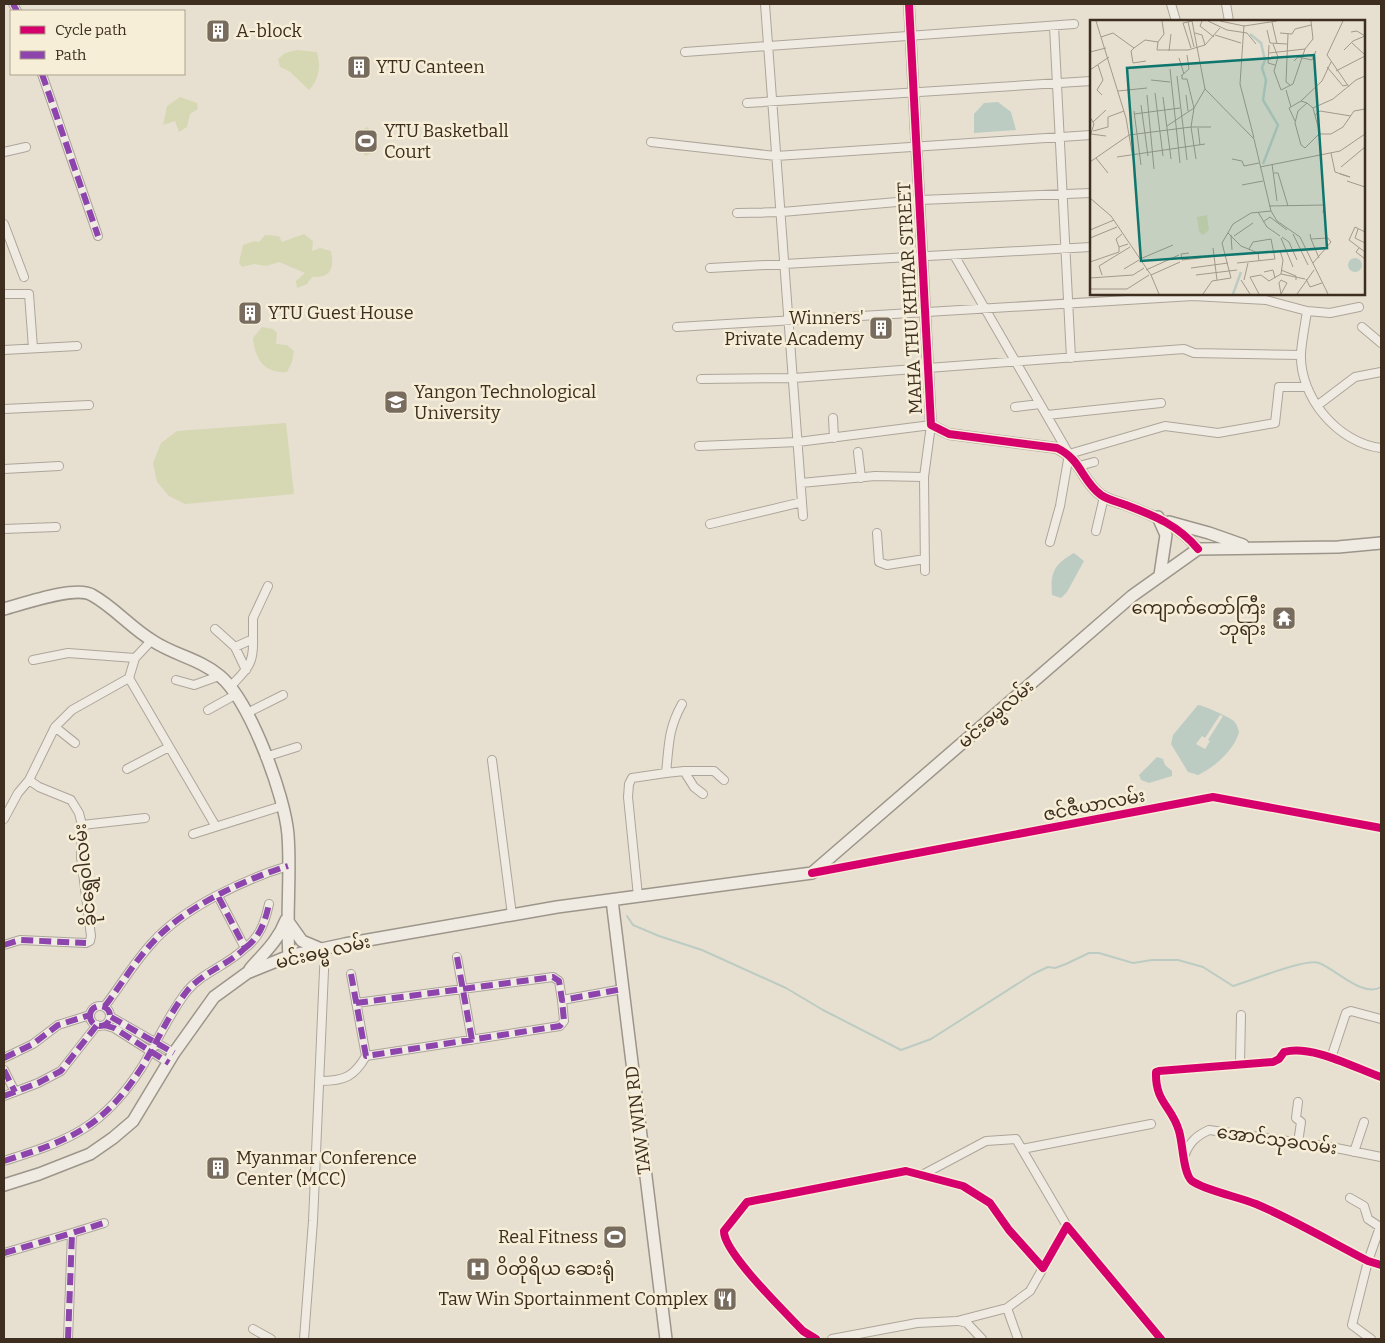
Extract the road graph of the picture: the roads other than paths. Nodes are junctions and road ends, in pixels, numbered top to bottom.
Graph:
1 (766, 4) edge
2 (909, 4) edge
3 (1171, 4) edge
4 (1226, 4) edge
5 (1176, 20) edge
6 (1229, 20) edge
7 (1074, 24) dead end
8 (1054, 26) junction
9 (910, 36) junction
10 (768, 46) junction
11 (685, 52) dead end
12 (42, 75) edge
13 (1090, 81) edge
14 (1057, 83) junction
15 (914, 91) junction
16 (773, 101) junction
17 (747, 103) dead end
18 (1090, 135) edge
19 (1060, 138) junction
20 (651, 142) dead end
21 (917, 146) junction
22 (26, 147) dead end
23 (4, 152) edge
24 (776, 156) junction
25 (1090, 192) edge
26 (1063, 194) junction
27 (920, 200) junction
28 (782, 212) junction
29 (737, 213) dead end
30 (4, 224) edge
31 (98, 236) dead end
32 (1090, 247) edge
33 (1065, 249) junction
34 (954, 255) junction
35 (923, 256) junction
36 (786, 264) junction
37 (710, 268) dead end
38 (24, 277) dead end
39 (4, 294) edge
40 (1267, 297) edge
41 (1068, 305) junction
42 (1359, 307) dead end
43 (985, 308) junction
44 (1308, 311) junction
45 (926, 312) junction
46 (790, 321) junction
47 (1362, 326) dead end
48 (677, 327) dead end
49 (1381, 343) edge
50 (77, 346) dead end
51 (33, 348) junction
52 (4, 350) edge
53 (1301, 355) junction
54 (1071, 358) junction
55 (1014, 362) junction
56 (930, 368) junction
57 (1381, 372) edge
58 (794, 378) junction
59 (701, 379) dead end
60 (1307, 387) junction
61 (1161, 403) dead end
62 (1040, 404) junction
63 (89, 405) dead end
64 (1318, 406) junction
65 (1015, 407) dead end
66 (4, 409) edge
67 (1047, 415) junction
68 (833, 418) dead end
69 (931, 425) junction
70 (834, 438) junction
71 (798, 442) junction
72 (700, 446) dead end
73 (1381, 448) edge
74 (858, 452) dead end
75 (1069, 454) junction
76 (1094, 462) dead end
77 (59, 466) dead end
78 (1079, 466) junction
79 (4, 469) edge
80 (924, 477) junction
81 (861, 478) junction
82 (801, 483) junction
83 (1104, 497) junction
84 (802, 502) junction
85 (803, 516) dead end
86 (1164, 520) junction
87 (710, 524) dead end
88 (56, 526) dead end
89 (4, 529) edge
90 (1096, 531) dead end
91 (877, 533) dead end
92 (1050, 542) dead end
93 (1381, 543) edge
94 (1247, 547) junction
95 (1198, 549) junction
96 (925, 559) junction
97 (925, 571) dead end
98 (1160, 575) junction
99 (268, 586) dead end
100 (4, 609) edge
101 (214, 629) dead end
102 (253, 639) junction
103 (152, 640) junction
104 (235, 647) junction
105 (135, 658) junction
106 (33, 660) dead end
107 (246, 670) junction
108 (220, 676) junction
109 (129, 678) junction
110 (176, 680) dead end
111 (233, 691) junction
112 (282, 695) dead end
113 (682, 704) dead end
114 (208, 710) dead end
115 (247, 713) junction
116 (55, 726) junction
117 (75, 742) dead end
118 (169, 747) junction
119 (297, 747) dead end
120 (265, 757) junction
121 (492, 760) dead end
122 (127, 769) dead end
123 (684, 771) junction
124 (666, 773) junction
125 (29, 780) junction
126 (724, 780) dead end
127 (703, 794) dead end
128 (282, 806) junction
129 (144, 818) dead end
130 (4, 819) edge
131 (82, 825) junction
132 (215, 825) junction
133 (1381, 828) edge
134 (193, 834) dead end
135 (288, 866) junction
136 (812, 873) junction
137 (218, 896) junction
138 (638, 896) junction
139 (612, 900) junction
140 (269, 904) dead end
141 (512, 915) junction
142 (287, 919) junction
143 (4, 945) edge
144 (245, 948) junction
145 (323, 948) junction
146 (289, 956) junction
147 (457, 957) dead end
148 (247, 973) junction
149 (350, 974) dead end
150 (623, 989) junction
151 (464, 990) junction
152 (562, 1000) junction
153 (356, 1003) junction
154 (105, 1006) junction
155 (90, 1015) junction
156 (1242, 1015) dead end
157 (110, 1017) junction
158 (1381, 1019) edge
159 (100, 1025) junction
160 (472, 1040) junction
161 (155, 1042) junction
162 (151, 1050) junction
163 (366, 1056) junction
164 (4, 1058) edge
165 (171, 1058) junction
166 (1331, 1058) junction
167 (1240, 1063) junction
168 (4, 1070) edge
169 (1381, 1078) edge
170 (320, 1081) junction
171 (15, 1092) junction
172 (4, 1096) edge
173 (1298, 1102) dead end
174 (1364, 1122) dead end
175 (1151, 1124) dead end
176 (1298, 1143) junction
177 (1022, 1149) junction
178 (1354, 1152) junction
179 (1185, 1154) junction
180 (1381, 1157) edge
181 (4, 1161) edge
182 (922, 1175) junction
183 (4, 1185) edge
184 (1350, 1198) dead end
185 (104, 1223) dead end
186 (1067, 1226) junction
187 (72, 1233) junction
188 (4, 1253) edge
189 (1368, 1261) junction
190 (1381, 1265) edge
191 (1043, 1268) junction
192 (1007, 1308) junction
193 (957, 1321) junction
194 (253, 1329) dead end
195 (68, 1339) edge
196 (271, 1339) edge
197 (304, 1339) edge
198 (666, 1339) edge
199 (816, 1339) edge
200 (832, 1339) edge
201 (982, 1339) edge
202 (1018, 1339) edge
203 (1161, 1339) edge
204 (1371, 1339) edge

1 - 10 street
2 - 9 street, MAHA THU KHITAR STREET
3 - 5 street
4 - 6 street
7 - 8 street
8 - 9 street
8 - 14 street
9 - 10 street
9 - 15 street, MAHA THU KHITAR STREET
10 - 11 street
10 - 16 street
12 - 31 street
13 - 14 street
14 - 15 street
14 - 19 street
15 - 16 street
15 - 21 street, MAHA THU KHITAR STREET
16 - 17 street
16 - 24 street
18 - 19 street
19 - 21 street
19 - 26 street
20 - 24 street
21 - 24 street
21 - 27 street, MAHA THU KHITAR STREET
22 - 23 street
24 - 28 street
25 - 26 street
26 - 27 street
26 - 33 street
27 - 28 street
27 - 35 street, MAHA THU KHITAR STREET
28 - 29 street
28 - 36 street
30 - 38 street
32 - 33 street
33 - 34 street
33 - 41 street
34 - 35 street
34 - 43 street
35 - 36 street
35 - 45 street, MAHA THU KHITAR STREET
36 - 37 street
36 - 46 street
39 - 51 street
40 - 41 street
40 - 44 street
41 - 43 street
41 - 54 street
42 - 44 street
43 - 45 street
43 - 55 street
44 - 53 street
45 - 46 street
45 - 56 street, MAHA THU KHITAR STREET
46 - 48 street
46 - 58 street
47 - 49 street
50 - 51 street
51 - 52 street
53 - 54 street
53 - 60 street
54 - 55 street
55 - 56 street
55 - 62 street
56 - 58 street
56 - 69 street, MAHA THU KHITAR STREET
57 - 64 street
58 - 59 street
58 - 71 street
60 - 64 street
60 - 75 street
61 - 67 street
62 - 65 street
62 - 67 street
63 - 66 street
64 - 73 street
67 - 75 street
68 - 70 street
69 - 70 street
69 - 75 street, MAHA THU KHITAR STREET
69 - 80 street
70 - 71 street
71 - 72 street
71 - 82 street
74 - 81 street
75 - 78 street
75 - 92 street
76 - 78 street
77 - 79 street
78 - 83 street
80 - 81 street
80 - 96 street
81 - 82 street
82 - 84 street
83 - 86 street
83 - 90 street
84 - 85 street
84 - 87 street
86 - 94 main road
86 - 95 street
86 - 98 main road
88 - 89 street
91 - 96 street
93 - 94 main road
94 - 95 main road
95 - 98 main road, မင်းဓမ္မလမ်း
96 - 97 street
98 - 136 main road, မင်းဓမ္မလမ်း
99 - 102 street
100 - 103 main road
101 - 104 street
102 - 104 street
102 - 107 street
103 - 105 street
103 - 108 main road
104 - 107 street
105 - 106 street
105 - 109 street
107 - 111 street
108 - 110 street
108 - 111 main road
109 - 116 street
109 - 118 street
111 - 114 street
111 - 115 main road
112 - 115 street
113 - 124 street
115 - 120 main road
116 - 117 street
116 - 125 street
118 - 122 street
118 - 132 street
119 - 120 street
120 - 128 main road
121 - 141 street
123 - 124 street
123 - 126 street
123 - 127 street
124 - 138 street
125 - 130 street
125 - 131 street, ခိုင်ရွှေဝါလမ်း
128 - 132 street
128 - 135 main road
129 - 131 street
131 - 143 street, ခိုင်ရွှေဝါလမ်း
132 - 134 street
133 - 136 street, ဇင်ဇီယာလမ်း
135 - 137 street
135 - 142 main road
136 - 138 main road
137 - 144 street
137 - 154 street
138 - 139 main road
139 - 141 main road, မင်းဓမ္မ လမ်း
139 - 150 main road, TAW WIN RD
140 - 144 street
141 - 145 main road, မင်းဓမ္မ လမ်း
142 - 145 main road
142 - 146 main road
142 - 148 main road
144 - 161 street
145 - 146 main road, မင်းဓမ္မ လမ်း
145 - 170 street
146 - 148 main road, မင်းဓမ္မ လမ်း
147 - 151 street
148 - 165 main road, မင်းဓမ္မ လမ်း
149 - 153 street
150 - 152 street
150 - 198 main road, TAW WIN RD
151 - 152 street
151 - 153 street
151 - 160 street
152 - 160 street
153 - 163 street
154 - 155 street
154 - 157 street
155 - 159 street
155 - 164 street
156 - 167 street
157 - 159 street
157 - 161 street
158 - 166 street
159 - 162 street
159 - 171 street
160 - 163 street
161 - 162 street
161 - 165 street
162 - 165 street
162 - 181 street
163 - 170 street
165 - 183 main road, မင်းဓမ္မ လမ်း
166 - 167 street
166 - 169 street
167 - 179 street
168 - 171 street
170 - 197 street
171 - 172 street
173 - 176 street
174 - 178 street
175 - 177 street
176 - 178 street, အောင်သုခလမ်း
176 - 179 street, အောင်သုခလမ်း
177 - 182 street
177 - 186 street
178 - 180 street, အောင်သုခလမ်း
179 - 189 street
182 - 191 street
182 - 199 street
184 - 189 street
185 - 187 street
186 - 191 street
186 - 203 street
187 - 188 street
187 - 195 street
189 - 190 street
189 - 204 street
191 - 192 street
192 - 193 street
192 - 202 street
193 - 200 street
193 - 201 street
194 - 196 street

